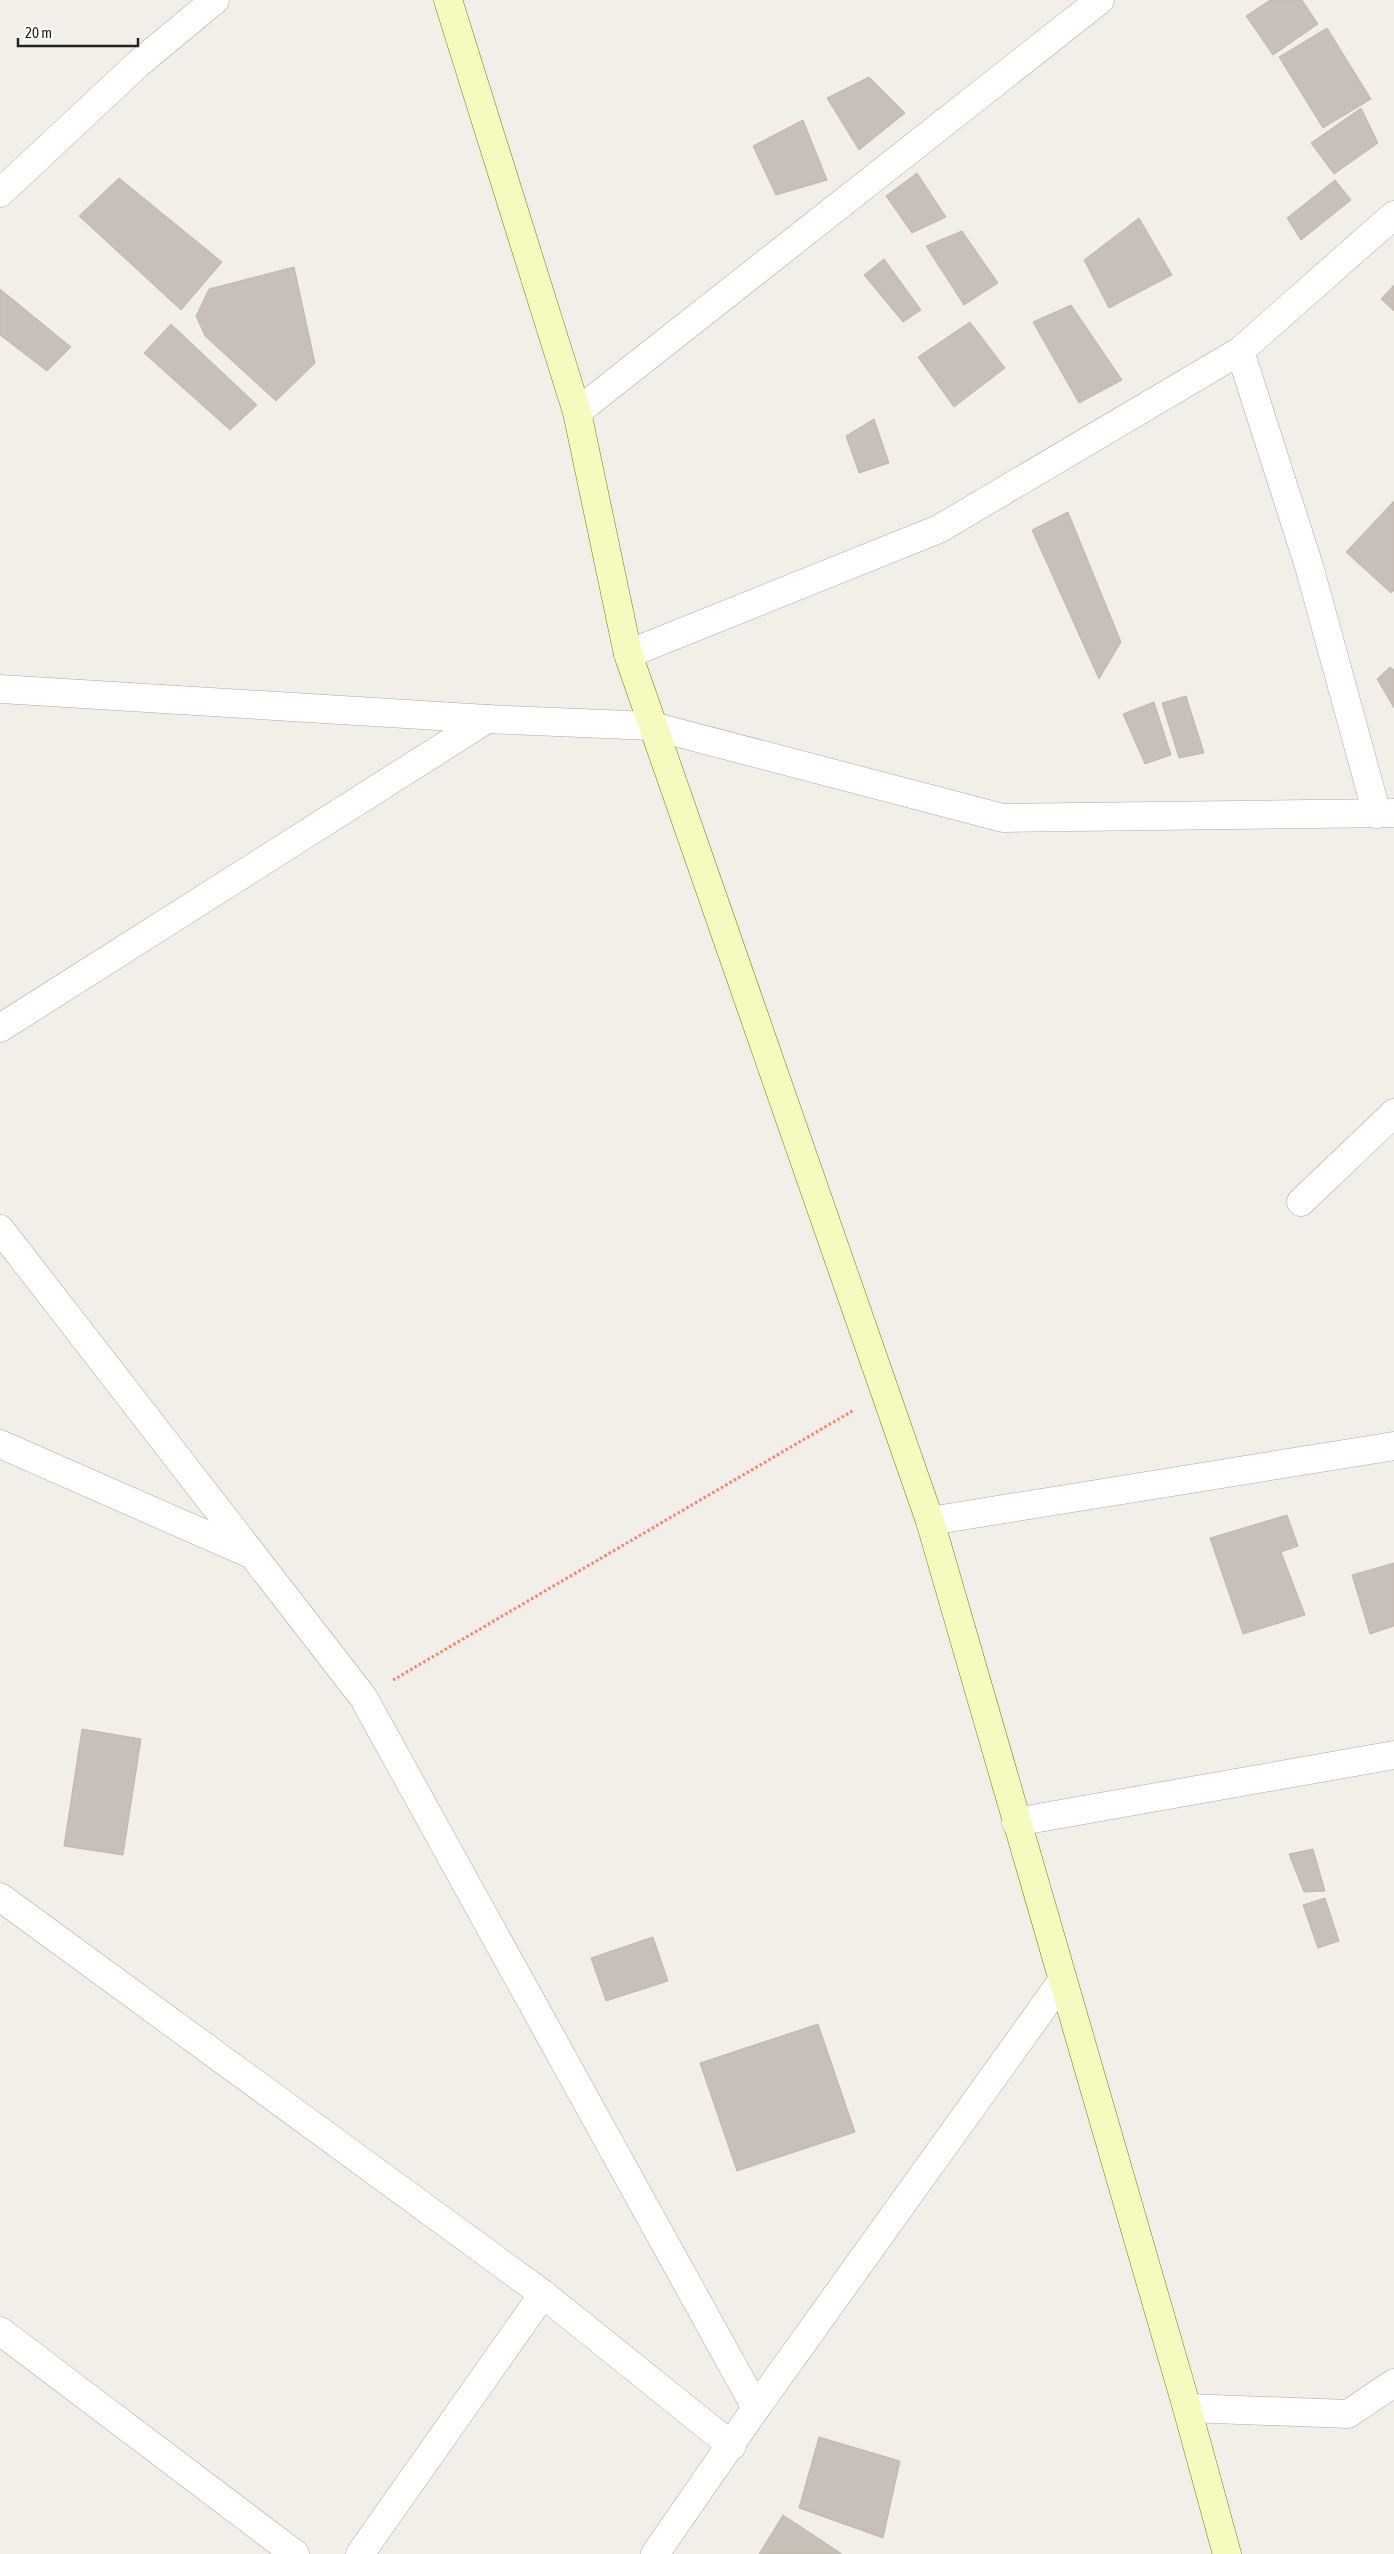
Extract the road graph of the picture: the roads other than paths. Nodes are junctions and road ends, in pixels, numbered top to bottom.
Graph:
1 (215, 0) edge
2 (448, 0) edge
3 (1100, 0) edge
4 (0, 193) edge
5 (1394, 215) edge
6 (1240, 351) junction
7 (577, 412) junction
8 (628, 654) junction
9 (0, 689) edge
10 (487, 719) junction
11 (652, 726) junction
12 (1385, 813) edge
13 (0, 1028) edge
14 (1394, 1113) edge
15 (1301, 1202) dead end
16 (0, 1228) edge
17 (0, 1444) edge
18 (1394, 1446) edge
19 (930, 1521) junction
20 (250, 1554) junction
21 (1394, 1755) edge
22 (1016, 1822) junction
23 (5, 1909) edge
24 (1062, 1981) junction
25 (543, 2294) junction
26 (0, 2331) edge
27 (1394, 2383) edge
28 (756, 2408) junction
29 (1187, 2408) junction
30 (732, 2446) junction
31 (295, 2554) edge
32 (360, 2554) edge
33 (655, 2554) edge
34 (1227, 2554) edge

1 - 4 street
2 - 7 street
3 - 7 street
5 - 6 street
6 - 8 street
6 - 12 street
7 - 8 street
8 - 11 street
9 - 10 street
10 - 11 street
10 - 13 street
11 - 12 street
11 - 19 street
14 - 15 street
16 - 20 street
17 - 20 street
18 - 19 street
19 - 22 street
20 - 28 street
21 - 22 street
22 - 24 street
23 - 25 street
24 - 28 street
24 - 29 street
25 - 30 street
25 - 32 street
26 - 31 street
27 - 29 street
28 - 30 street
29 - 34 street
30 - 33 street

